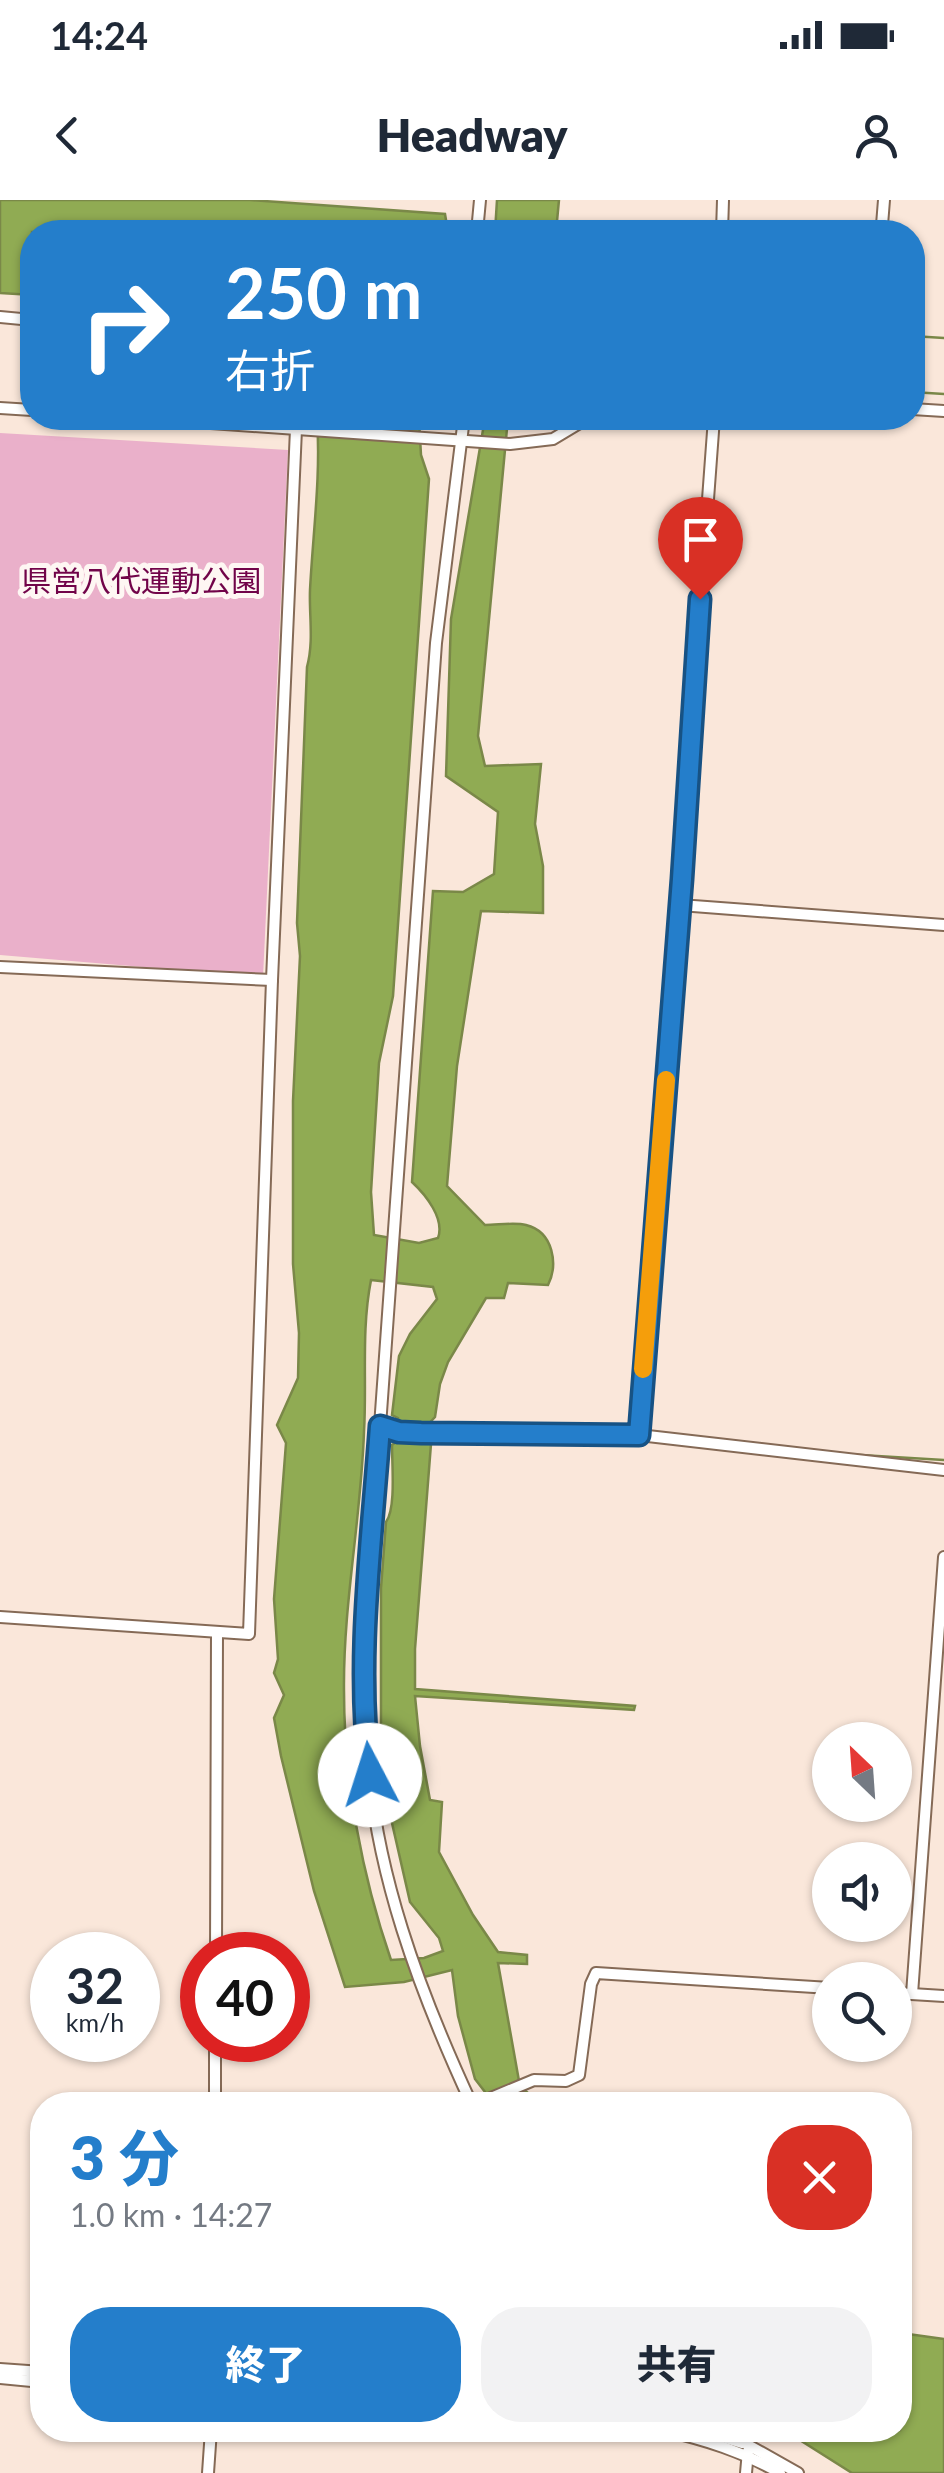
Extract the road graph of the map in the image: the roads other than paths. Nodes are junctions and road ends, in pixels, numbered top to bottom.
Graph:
1 (296, 430) edge
2 (316, 430) edge
3 (463, 430) edge
4 (568, 430) edge
5 (713, 430) edge
6 (462, 442) junction
7 (680, 904) junction
8 (944, 924) edge
9 (0, 967) edge
10 (272, 980) junction
11 (380, 1426) junction
12 (639, 1435) junction
13 (944, 1470) edge
14 (944, 1557) edge
15 (0, 1616) edge
16 (217, 1633) junction
17 (216, 1932) edge
18 (812, 1987) edge
19 (912, 1994) joint
20 (944, 1996) edge
21 (215, 2062) edge
22 (215, 2092) edge
23 (471, 2092) edge
24 (505, 2092) edge
25 (0, 2369) edge
26 (30, 2371) edge
27 (0, 2378) edge
28 (30, 2381) edge
29 (210, 2442) edge
30 (717, 2442) edge
31 (729, 2442) edge
32 (741, 2442) edge
33 (748, 2450) junction
34 (208, 2473) edge
35 (746, 2473) edge
36 (780, 2473) edge
37 (798, 2473) edge

1 - 10 street
2 - 6 street
3 - 6 street
4 - 6 street
5 - 7 street
6 - 11 street
7 - 8 street
7 - 12 street
9 - 10 street
10 - 16 street
11 - 12 street
11 - 23 street
12 - 13 street
14 - 19 street
15 - 16 street
16 - 17 street
18 - 24 street
19 - 20 street
21 - 22 street
25 - 26 street
27 - 28 street
29 - 34 street
30 - 33 street
31 - 33 street
32 - 33 street
33 - 35 street
33 - 36 street
33 - 37 street

